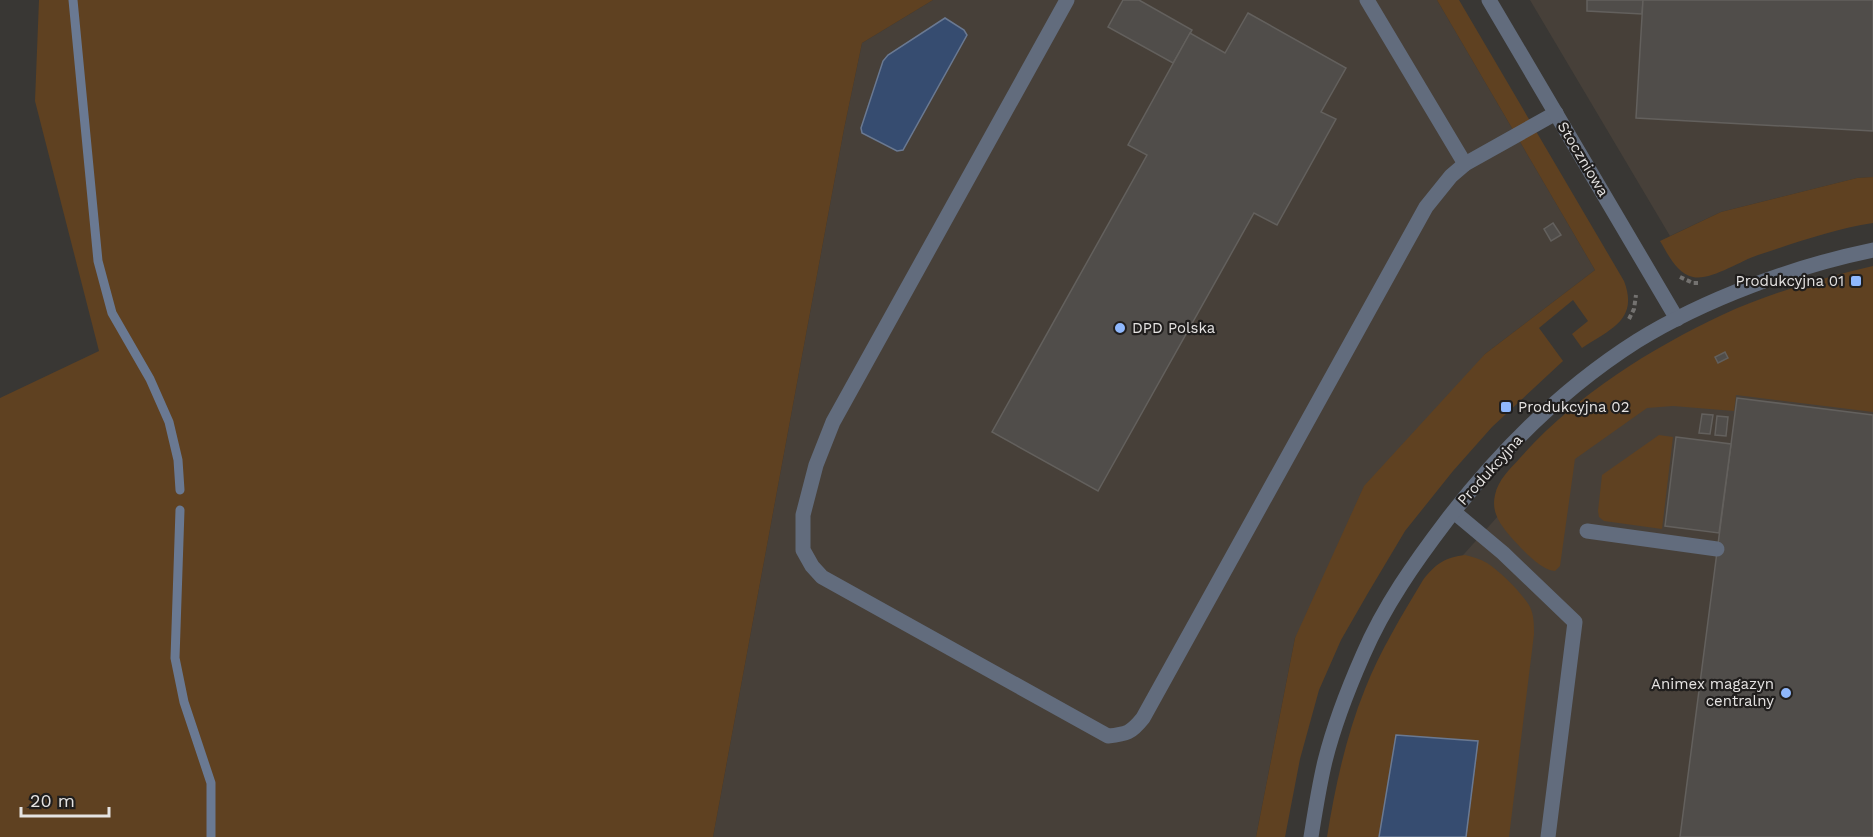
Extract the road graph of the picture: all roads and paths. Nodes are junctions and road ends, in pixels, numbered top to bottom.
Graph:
1 (1067, 0) edge
2 (1367, 0) edge
3 (1489, 0) edge
4 (1556, 112) junction
5 (1465, 164) junction
6 (1873, 250) edge
7 (1675, 272) dead end
8 (1704, 283) dead end
9 (1634, 290) dead end
10 (1677, 319) junction
11 (1624, 326) dead end
12 (1454, 512) junction
13 (1587, 531) dead end
14 (1717, 549) dead end
15 (1311, 837) edge
16 (1548, 837) edge

1 - 5 street
2 - 5 street
3 - 4 street, Stoczniowa
4 - 5 street
4 - 10 street, Stoczniowa
6 - 10 street, Produkcyjna
7 - 8 path
9 - 11 path
10 - 12 street, Produkcyjna
12 - 15 street, Produkcyjna
12 - 16 street
13 - 14 street

